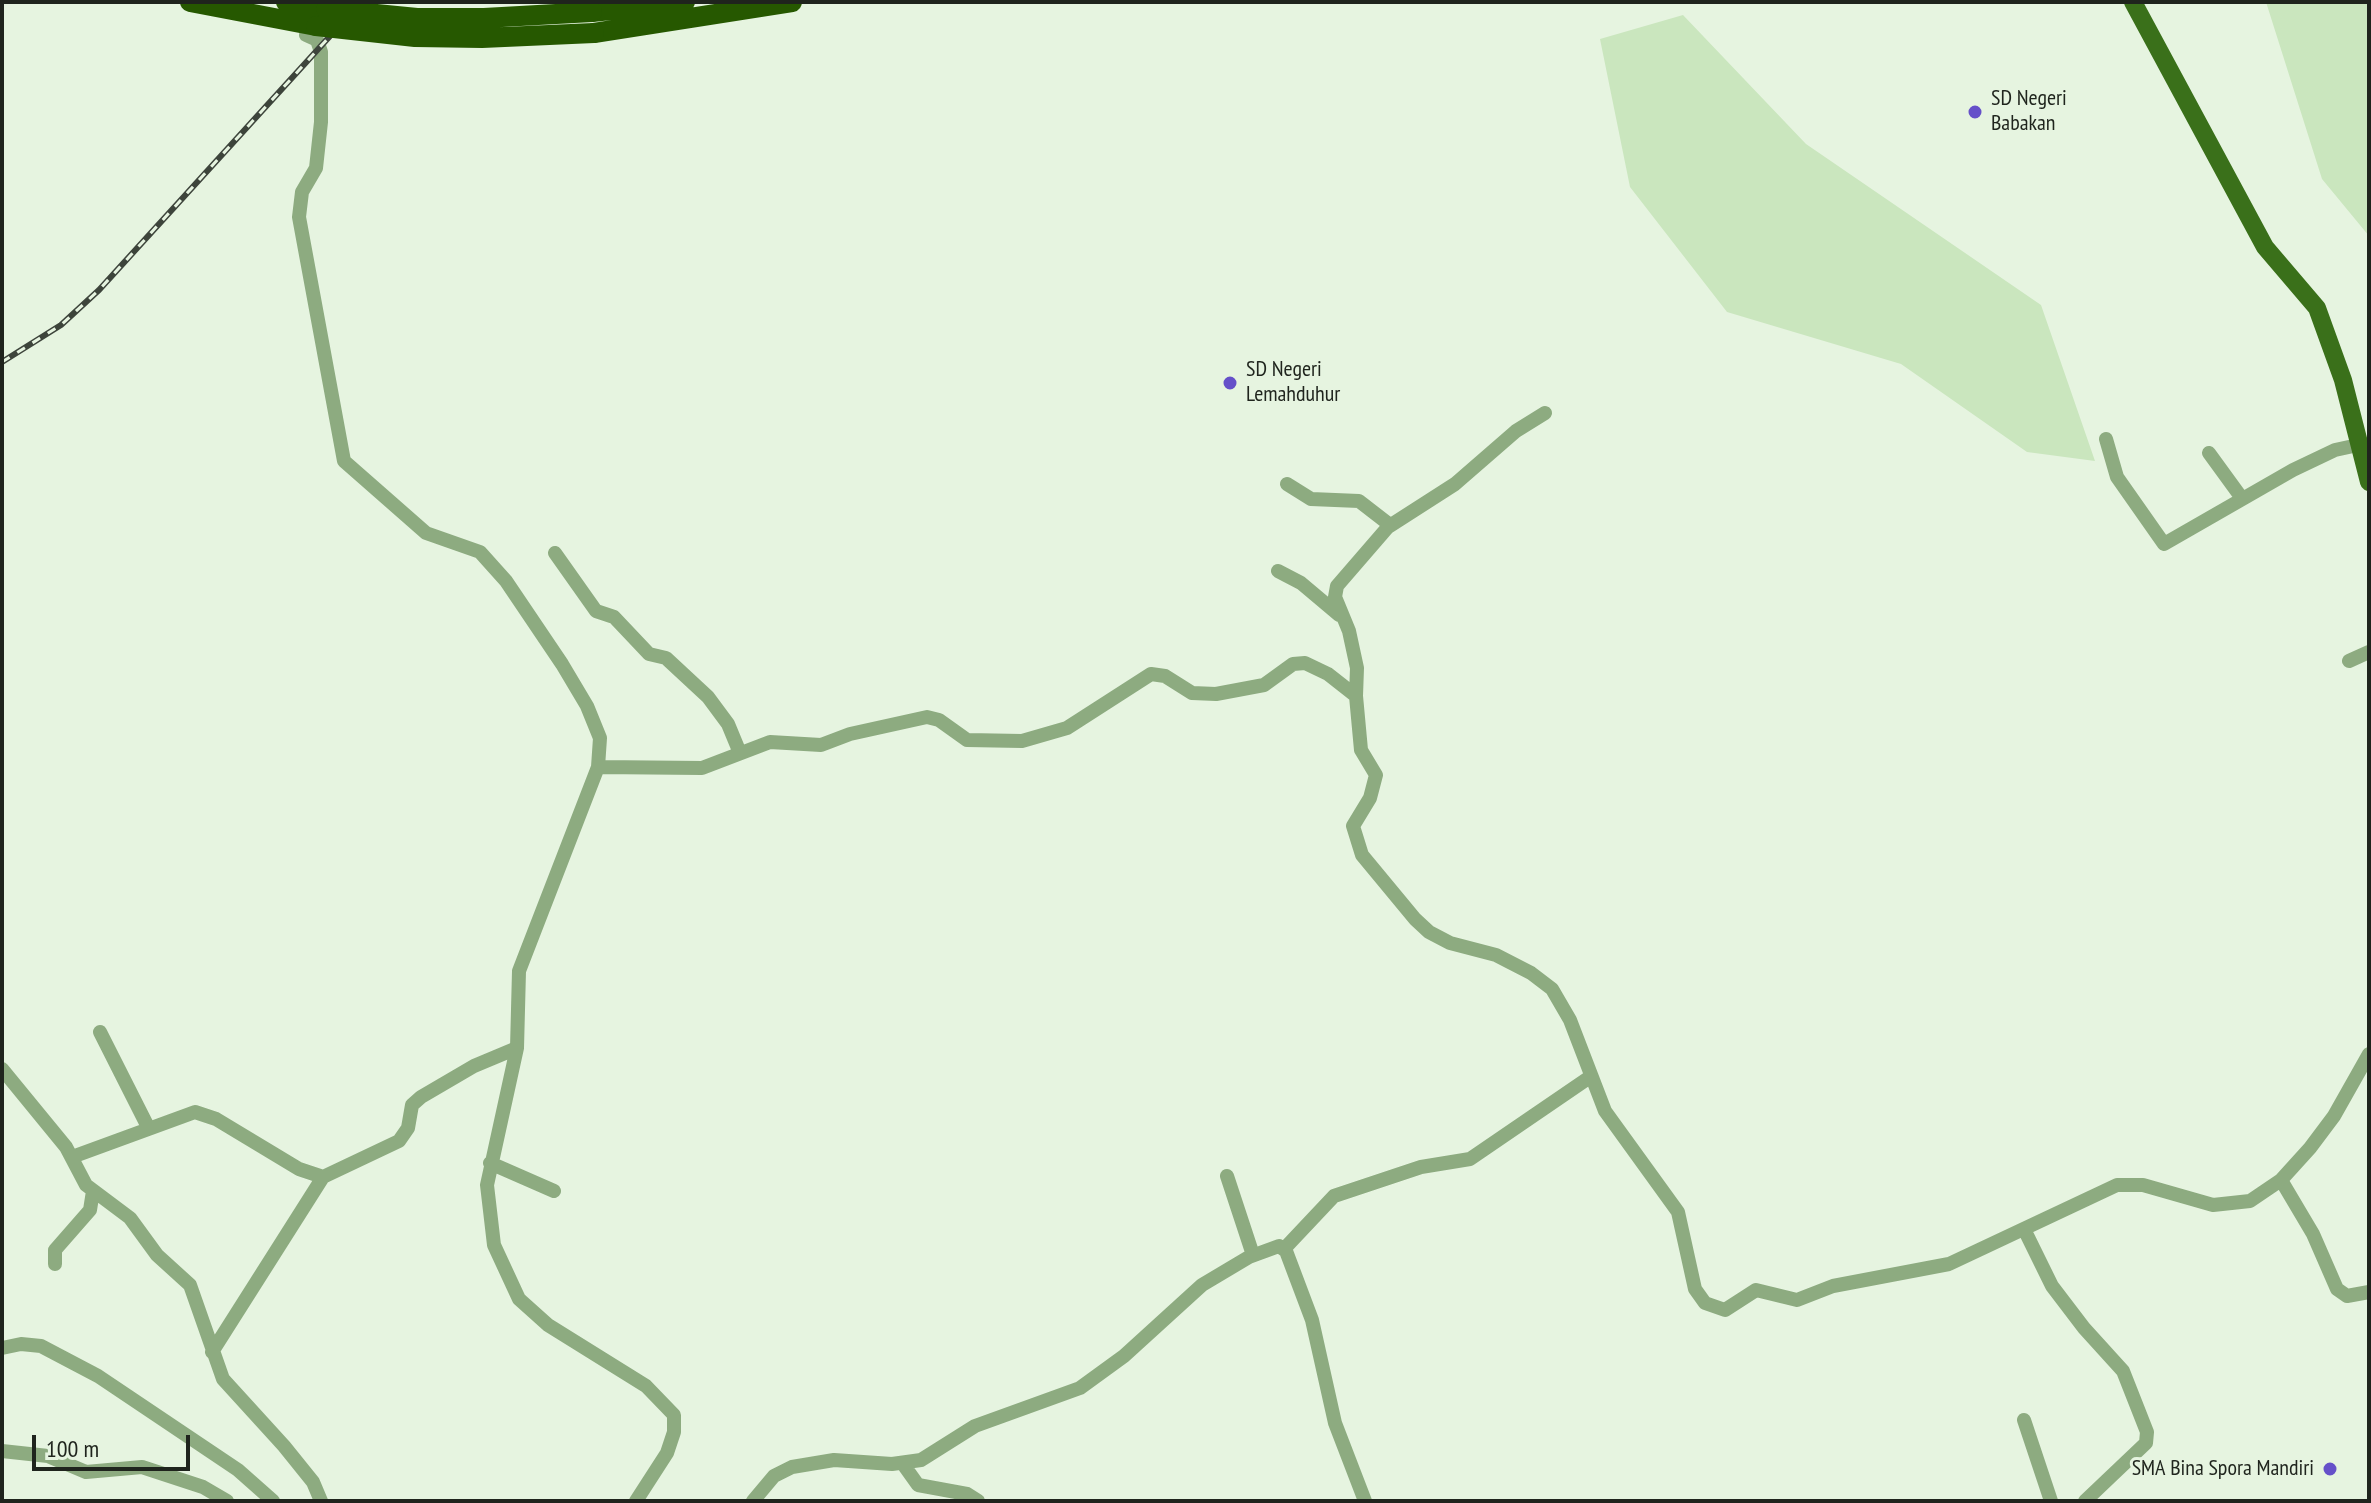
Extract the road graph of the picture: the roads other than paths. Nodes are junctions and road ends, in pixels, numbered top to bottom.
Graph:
1 (190, 2) edge
2 (286, 2) edge
3 (685, 2) edge
4 (792, 2) edge
5 (2133, 2) edge
6 (316, 23) junction
7 (593, 23) junction
8 (1545, 413) dead end
9 (2106, 439) dead end
10 (2358, 445) junction
11 (2209, 453) dead end
12 (2369, 479) edge
13 (1287, 484) dead end
14 (2241, 497) junction
15 (1390, 525) junction
16 (555, 553) dead end
17 (1278, 571) dead end
18 (1345, 620) junction
19 (2369, 652) edge
20 (2349, 661) dead end
21 (1356, 696) junction
22 (740, 753) junction
23 (598, 767) junction
24 (100, 1032) dead end
25 (517, 1048) junction
26 (2369, 1054) edge
27 (2, 1069) edge
28 (1590, 1077) junction
29 (148, 1127) junction
30 (72, 1157) junction
31 (490, 1163) junction
32 (1227, 1176) dead end
33 (323, 1177) junction
34 (2281, 1180) junction
35 (93, 1191) junction
36 (554, 1191) dead end
37 (2024, 1229) junction
38 (1285, 1248) junction
39 (1253, 1255) junction
40 (55, 1264) dead end
41 (2369, 1292) edge
42 (2, 1348) edge
43 (212, 1352) junction
44 (2024, 1420) dead end
45 (2, 1451) edge
46 (903, 1464) junction
47 (227, 1501) edge
48 (273, 1501) edge
49 (321, 1501) edge
50 (636, 1501) edge
51 (753, 1501) edge
52 (978, 1501) edge
53 (1365, 1501) edge
54 (2051, 1501) edge
55 (2085, 1501) edge

1 - 6 highway
2 - 6 highway
3 - 7 highway
4 - 7 highway
5 - 10 main road
6 - 7 highway, bridge
6 - 23 street
8 - 15 street
9 - 14 street
10 - 12 main road
10 - 14 street
11 - 14 street
13 - 15 street
15 - 18 street
16 - 22 street
17 - 18 street
18 - 21 street
19 - 20 street
21 - 22 street
21 - 28 street
22 - 23 street
23 - 25 street
24 - 29 street
25 - 31 street
25 - 33 street
26 - 34 street
27 - 30 street
28 - 37 street
28 - 38 street
29 - 30 street
29 - 33 street
30 - 35 street
31 - 36 street
31 - 50 street
32 - 39 street
33 - 43 street
34 - 37 street
34 - 41 street
35 - 40 street
35 - 43 street
37 - 55 street
38 - 39 street
38 - 53 street
39 - 46 street
42 - 48 street
43 - 49 street
44 - 54 street
45 - 47 street
46 - 51 street
46 - 52 street

